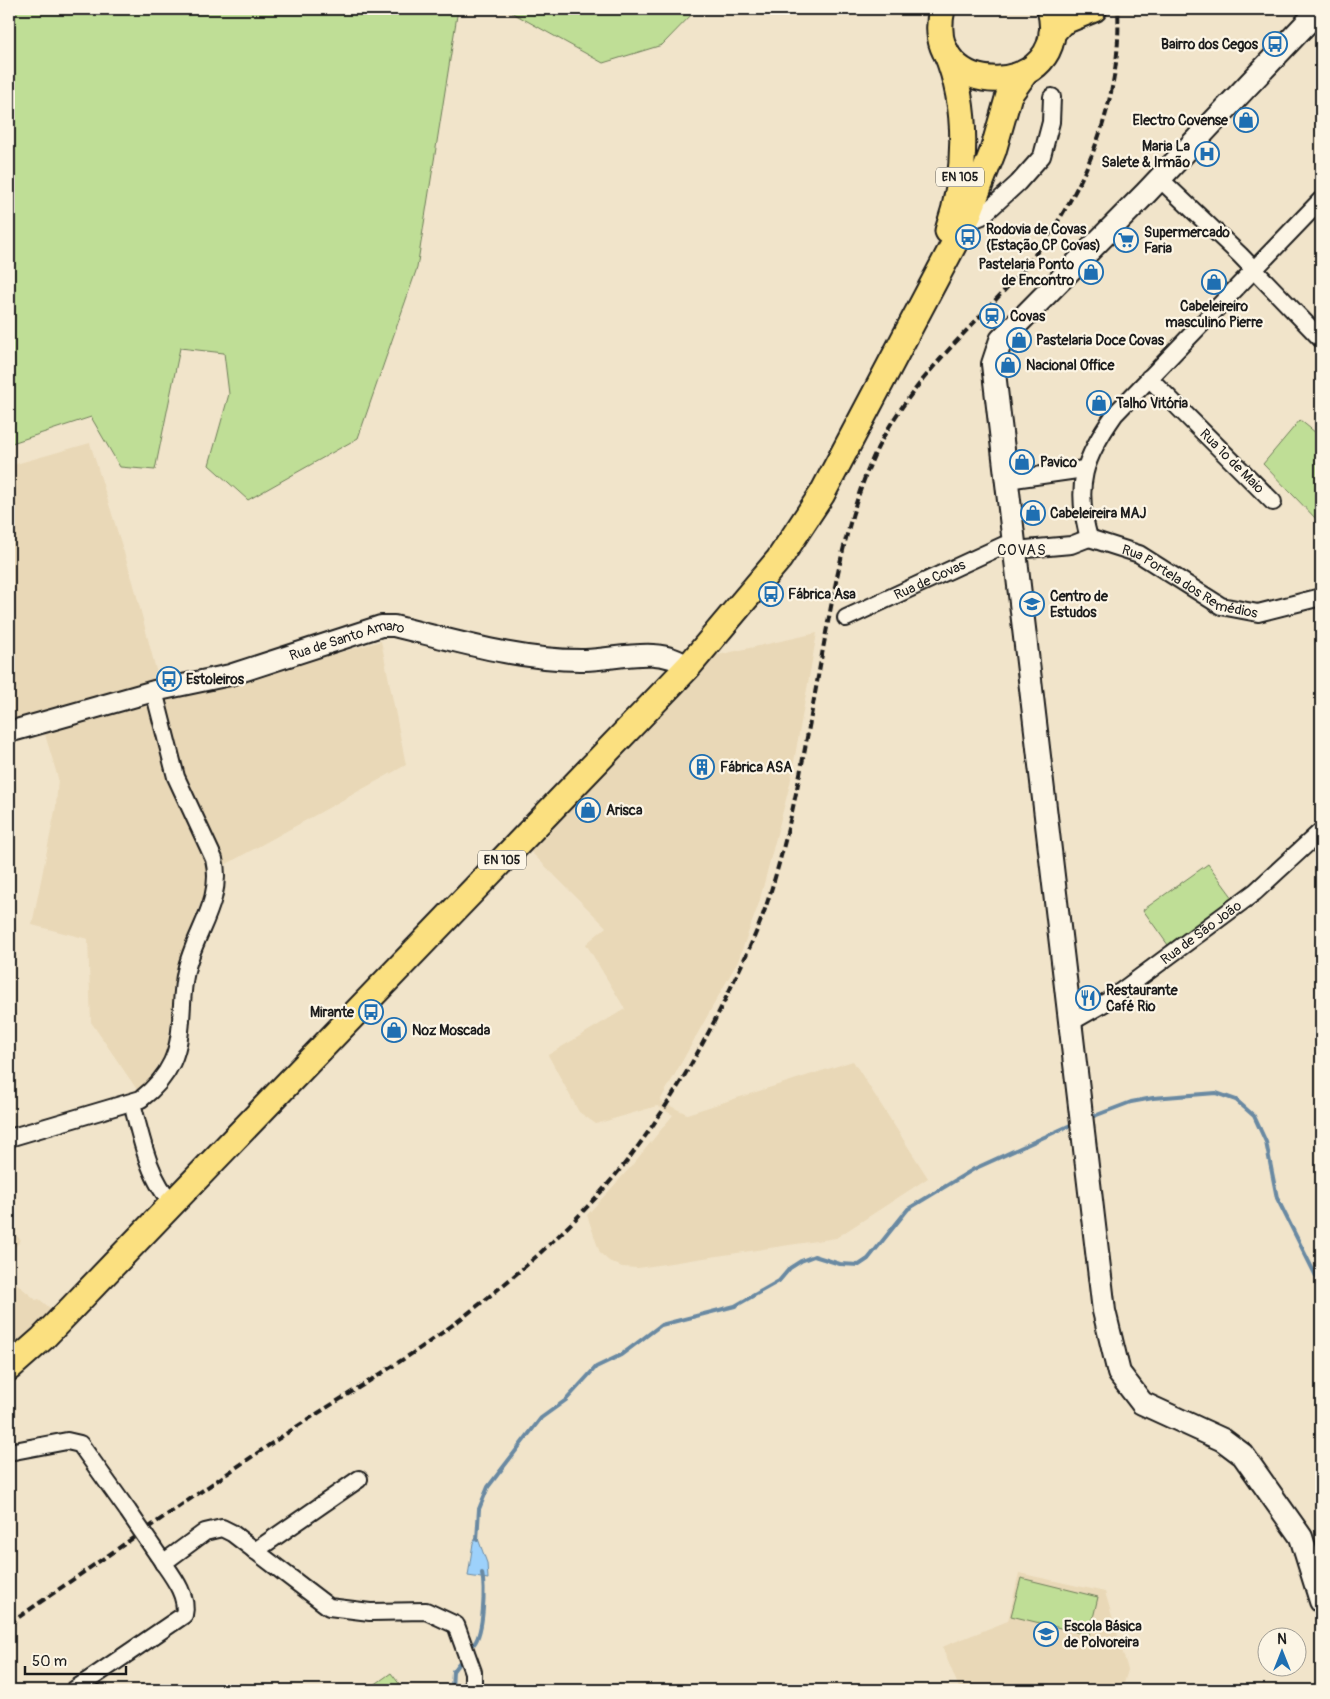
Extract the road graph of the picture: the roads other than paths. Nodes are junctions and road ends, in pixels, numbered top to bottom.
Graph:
1 (942, 9) edge
2 (1050, 9) edge
3 (1094, 9) edge
4 (1320, 9) edge
5 (1052, 33) junction
6 (946, 52) junction
7 (1025, 73) junction
8 (1052, 98) dead end
9 (1159, 178) junction
10 (1321, 200) edge
11 (965, 223) junction
12 (1253, 271) junction
13 (925, 299) junction
14 (1321, 339) edge
15 (1149, 378) junction
16 (1084, 470) junction
17 (1007, 480) junction
18 (1273, 502) dead end
19 (1089, 538) junction
20 (1015, 547) junction
21 (1321, 597) edge
22 (846, 618) dead end
23 (688, 668) junction
24 (154, 691) junction
25 (9, 732) edge
26 (1321, 831) edge
27 (1071, 1022) junction
28 (132, 1102) junction
29 (9, 1138) edge
30 (173, 1203) junction
31 (9, 1368) edge
32 (9, 1452) edge
33 (359, 1480) dead end
34 (255, 1551) junction
35 (160, 1559) junction
36 (1321, 1601) edge
37 (74, 1690) edge
38 (473, 1690) edge

1 - 6 main road, EN 105
2 - 5 main road, EN 105
3 - 5 main road
4 - 9 main road
5 - 7 main road, EN 105
6 - 7 main road, EN 105
6 - 13 main road, EN 105
7 - 11 main road, EN 105
8 - 11 street
9 - 12 street
9 - 17 main road
10 - 12 street
11 - 13 main road, EN 105
12 - 14 street
12 - 15 street
13 - 23 main road, EN 105
15 - 16 street
15 - 18 street, Rua 1º de Maio
16 - 17 street
16 - 19 street
17 - 20 main road
19 - 20 street, Rua de Covas
19 - 21 street, Rua Portela dos Remédios
20 - 22 street, Rua de Covas
20 - 27 main road
23 - 24 street, Rua de Santo Amaro
23 - 30 main road, EN 105
24 - 25 street, Rua de Santo Amaro
24 - 28 street
26 - 27 street, Rua de São João
27 - 36 main road
28 - 29 street
28 - 30 street
30 - 31 main road, EN 105
32 - 35 street, bridge
33 - 34 street
34 - 35 street
34 - 38 street
35 - 37 street

